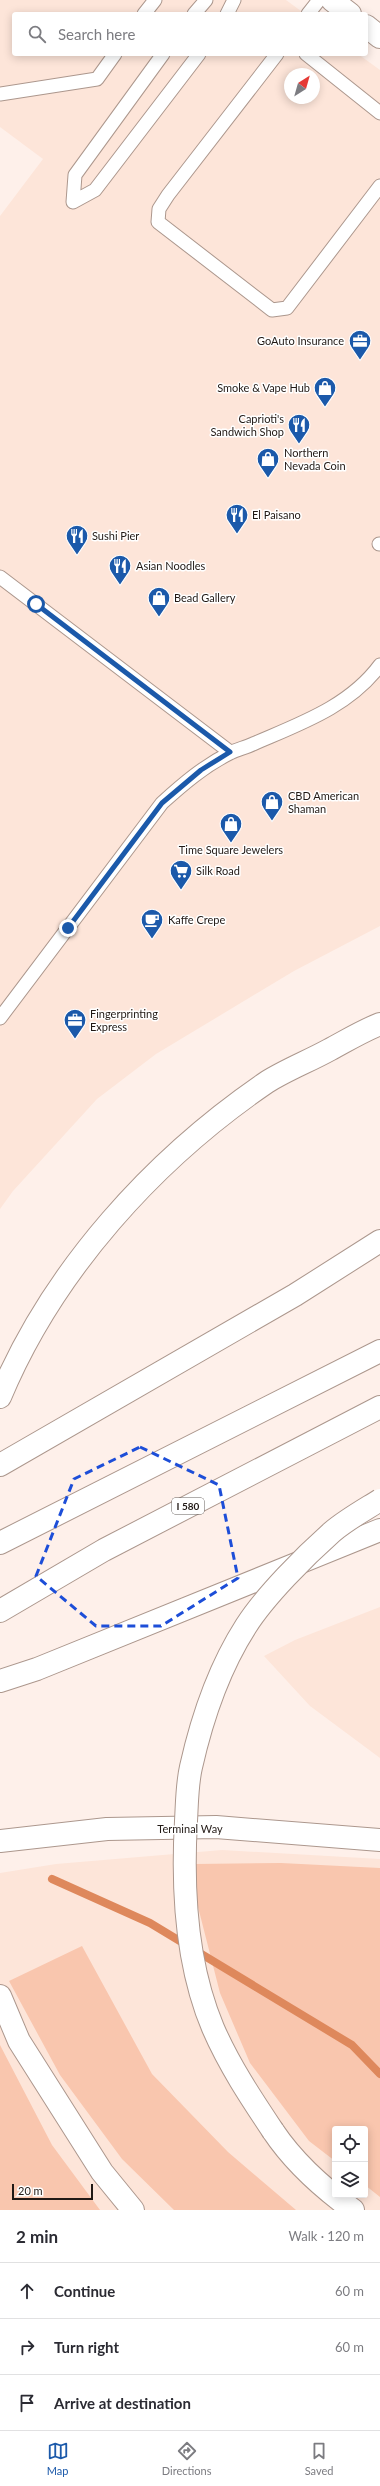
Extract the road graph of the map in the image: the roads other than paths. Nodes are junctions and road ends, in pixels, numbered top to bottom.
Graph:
1 (155, 0) edge
2 (206, 0) edge
3 (234, 0) edge
4 (319, 0) edge
5 (332, 0) edge
6 (146, 12) edge
7 (196, 12) edge
8 (228, 12) edge
9 (310, 12) edge
10 (347, 12) edge
11 (368, 28) edge
12 (380, 37) edge
13 (114, 56) edge
14 (162, 56) edge
15 (197, 56) edge
16 (275, 56) edge
17 (309, 56) edge
18 (0, 94) edge
19 (380, 113) edge
20 (380, 186) edge
21 (0, 577) edge
22 (380, 665) edge
23 (230, 752) junction
24 (0, 1018) edge
25 (380, 1024) edge
26 (380, 1241) edge
27 (380, 1352) edge
28 (0, 1397) edge
29 (380, 1407) edge
30 (0, 1465) edge
31 (380, 1500) edge
32 (380, 1530) edge
33 (0, 1543) edge
34 (0, 1611) edge
35 (0, 1681) edge
36 (380, 1840) edge
37 (0, 1841) edge
38 (0, 1996) edge
39 (134, 2210) edge
40 (353, 2210) edge

1 - 6 lane
2 - 7 lane
3 - 8 lane
4 - 9 lane
5 - 10 main road
11 - 12 main road
13 - 18 lane
14 - 15 lane
16 - 20 lane
17 - 19 lane
21 - 23 lane
22 - 23 lane
23 - 24 lane
25 - 28 main road
26 - 30 main road
27 - 33 main road
29 - 34 main road, I 580
31 - 40 main road, bridge
32 - 35 main road
36 - 37 main road, Terminal Way
38 - 39 main road

